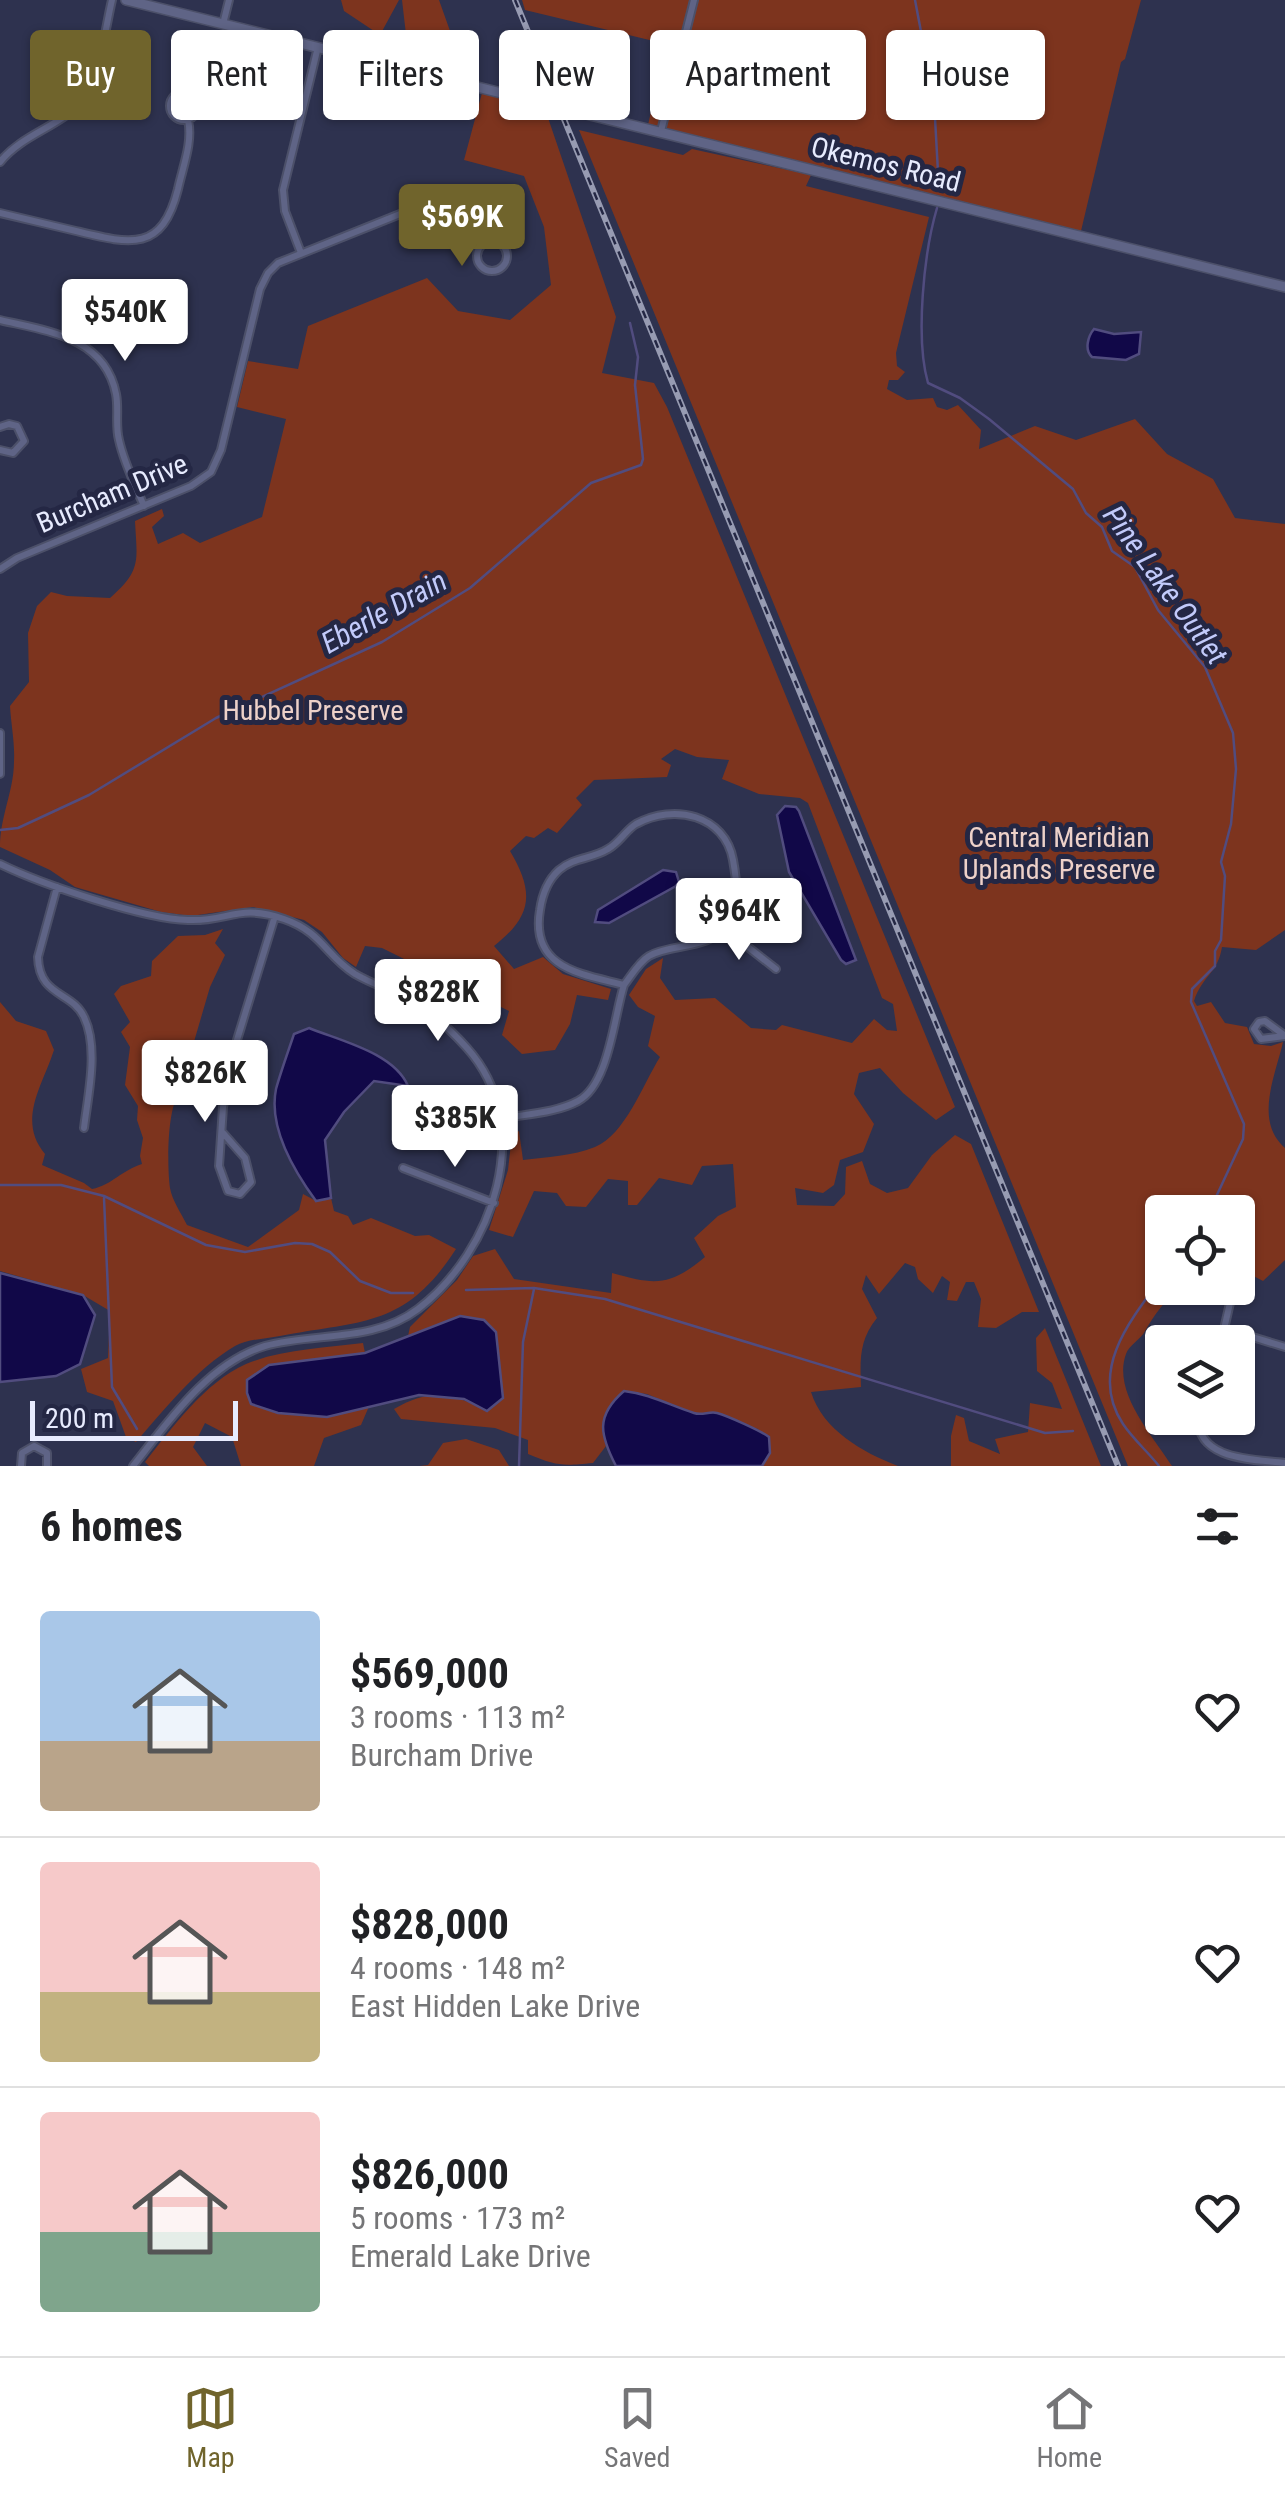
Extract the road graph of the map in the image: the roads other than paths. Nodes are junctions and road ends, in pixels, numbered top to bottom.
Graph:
1 (112, 0) edge
2 (126, 0) edge
3 (229, 0) edge
4 (694, 0) edge
5 (223, 24) junction
6 (318, 47) junction
7 (188, 120) junction
8 (661, 132) junction
9 (0, 162) edge
10 (0, 213) edge
11 (483, 244) junction
12 (301, 253) junction
13 (1285, 287) edge
14 (0, 320) edge
15 (0, 427) edge
16 (0, 450) edge
17 (144, 506) junction
18 (0, 569) edge
19 (0, 733) edge
20 (0, 774) edge
21 (0, 864) edge
22 (57, 886) junction
23 (276, 916) junction
24 (725, 929) junction
25 (776, 969) dead end
26 (624, 985) junction
27 (500, 1120) junction
28 (84, 1128) dead end
29 (223, 1133) junction
30 (403, 1168) dead end
31 (494, 1203) junction
32 (1255, 1338) edge
33 (1285, 1346) edge
34 (1202, 1435) edge
35 (1285, 1463) edge
36 (22, 1466) edge
37 (47, 1466) edge
38 (132, 1466) edge

1 - 9 street
2 - 5 street, Okemos Road
3 - 5 street
4 - 8 street
5 - 6 street, Okemos Road
6 - 8 street, Okemos Road
6 - 12 street
7 - 7 street
7 - 10 street
8 - 13 street, Okemos Road
11 - 11 street, Burcham Drive
11 - 12 street, Burcham Drive
12 - 17 street, Burcham Drive
14 - 17 street
15 - 16 street
17 - 18 street, Burcham Drive
19 - 20 street
21 - 22 street
22 - 23 street
22 - 28 street
23 - 27 street
23 - 29 street
24 - 25 street
24 - 26 street
24 - 26 street
26 - 27 street
27 - 31 street
29 - 29 street
30 - 31 street
31 - 38 street
32 - 33 street
34 - 35 street
36 - 37 street

